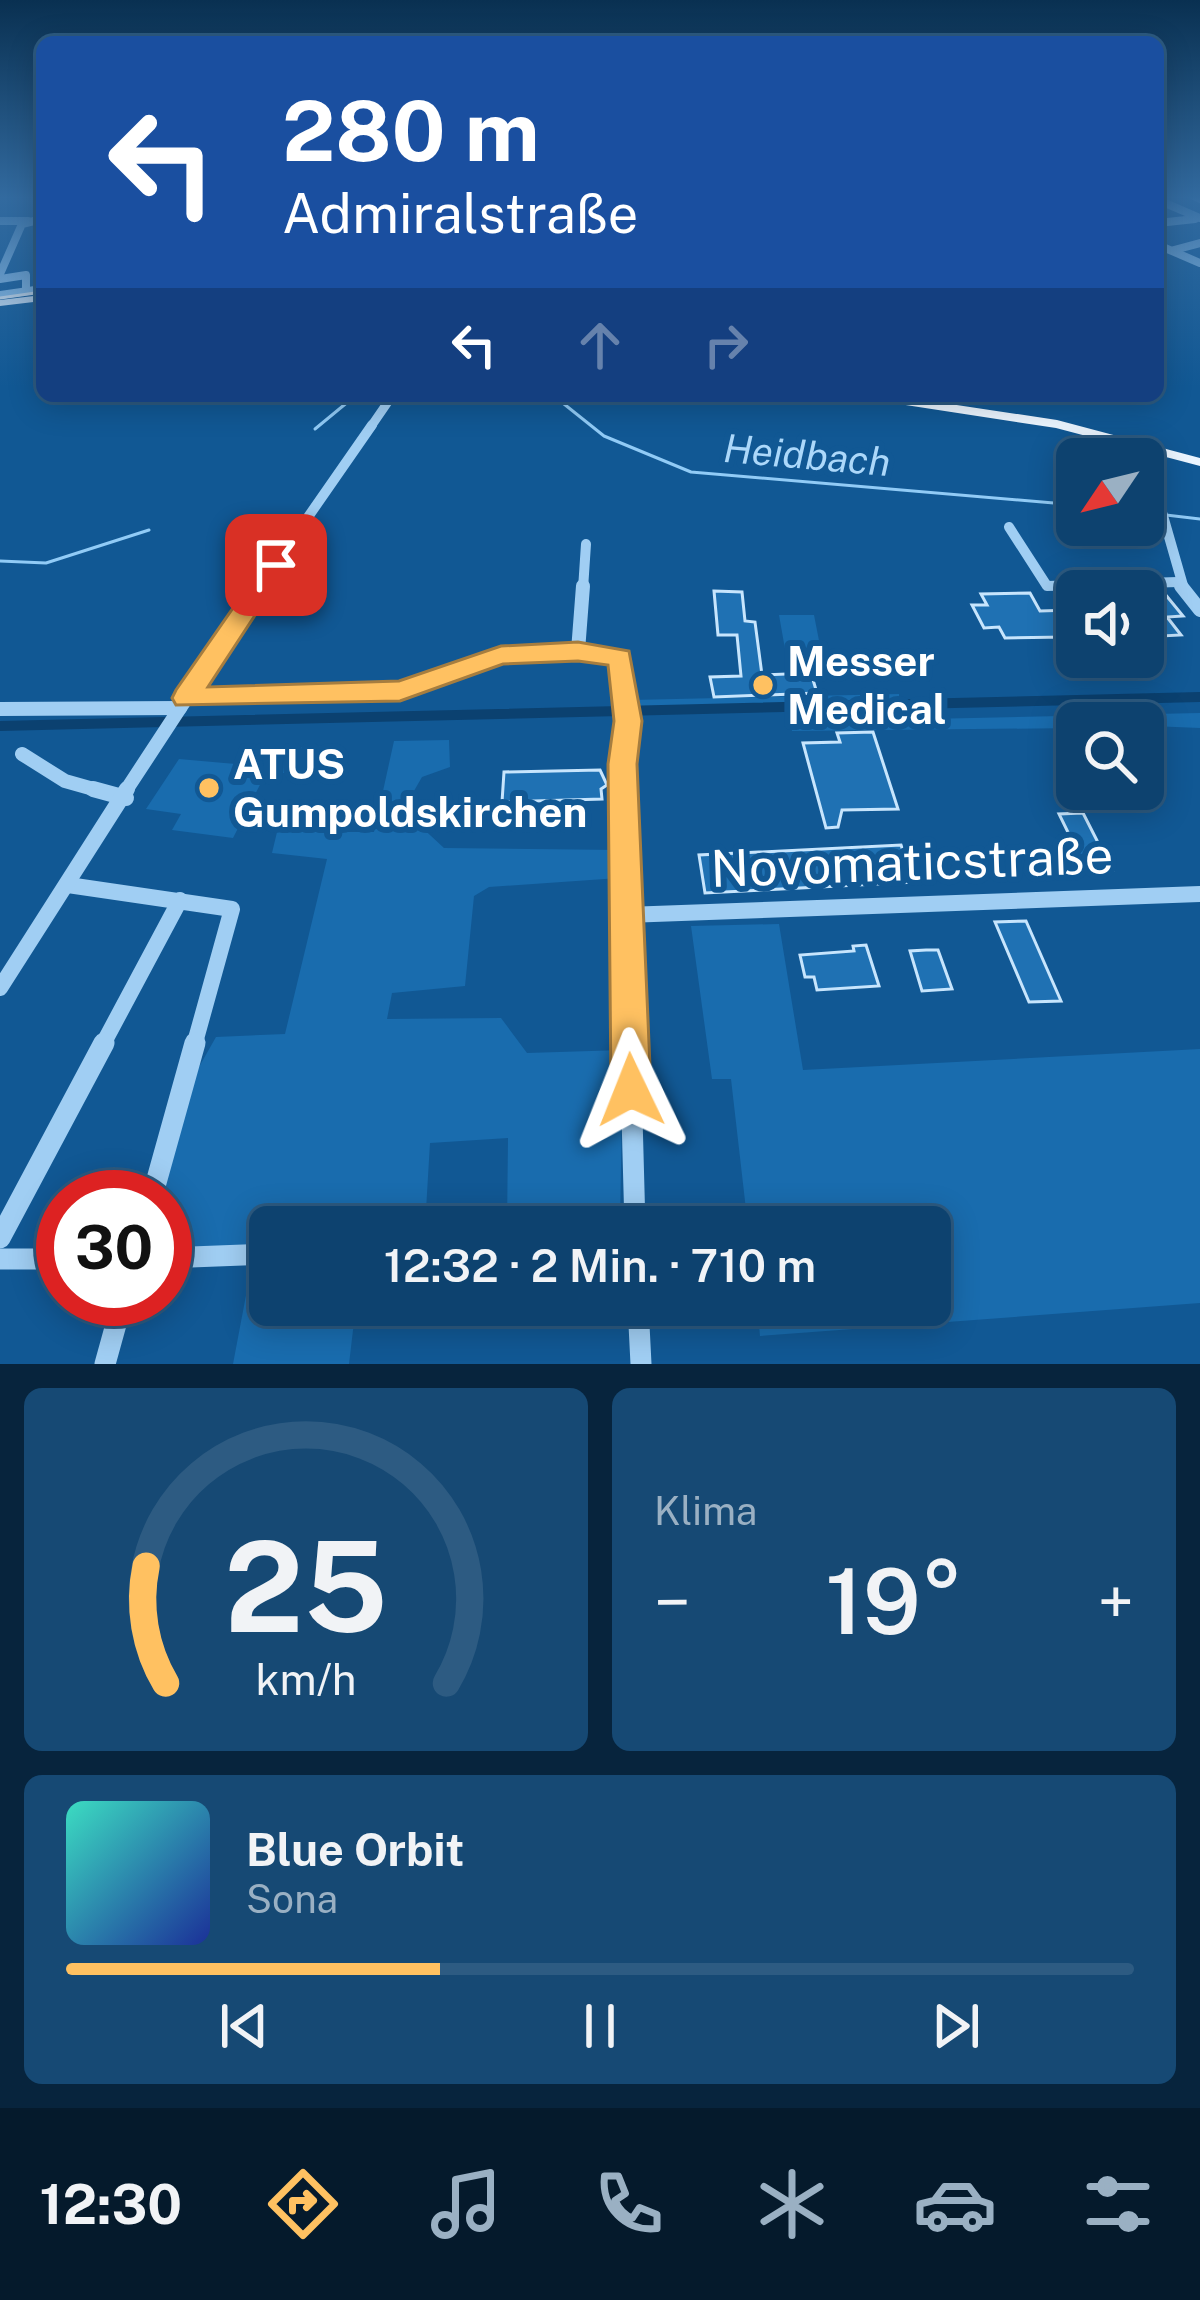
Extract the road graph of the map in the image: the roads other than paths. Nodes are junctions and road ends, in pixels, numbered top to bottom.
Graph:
1 (0, 276) edge
2 (26, 291) junction
3 (36, 292) edge
4 (36, 294) edge
5 (0, 299) edge
6 (388, 402) edge
7 (912, 402) edge
8 (1112, 438) edge
9 (1164, 452) edge
10 (1200, 462) edge
11 (1164, 521) edge
12 (1009, 527) dead end
13 (586, 544) dead end
14 (1178, 581) junction
15 (1200, 610) edge
16 (578, 651) junction
17 (180, 707) junction
18 (0, 709) edge
19 (22, 754) dead end
20 (126, 798) junction
21 (68, 885) junction
22 (1200, 894) edge
23 (180, 900) junction
24 (626, 915) junction
25 (0, 988) edge
26 (160, 1170) edge
27 (634, 1206) edge
28 (0, 1238) edge
29 (249, 1255) edge
30 (192, 1257) edge
31 (0, 1259) edge
32 (36, 1259) edge
33 (116, 1326) edge
34 (639, 1326) edge
35 (105, 1364) edge
36 (641, 1364) edge

1 - 2 street
2 - 3 street
2 - 5 street
4 - 5 main road
6 - 17 street
7 - 8 main road
9 - 10 main road
11 - 14 street
12 - 14 street
13 - 16 street
14 - 15 street
16 - 17 street
16 - 24 street
17 - 18 street
17 - 20 street
19 - 20 street
20 - 21 street
21 - 23 street
21 - 25 street
22 - 24 street, Novomaticstraße
23 - 26 street
23 - 28 street
24 - 27 street
29 - 30 street
31 - 32 street
33 - 35 street
34 - 36 street

